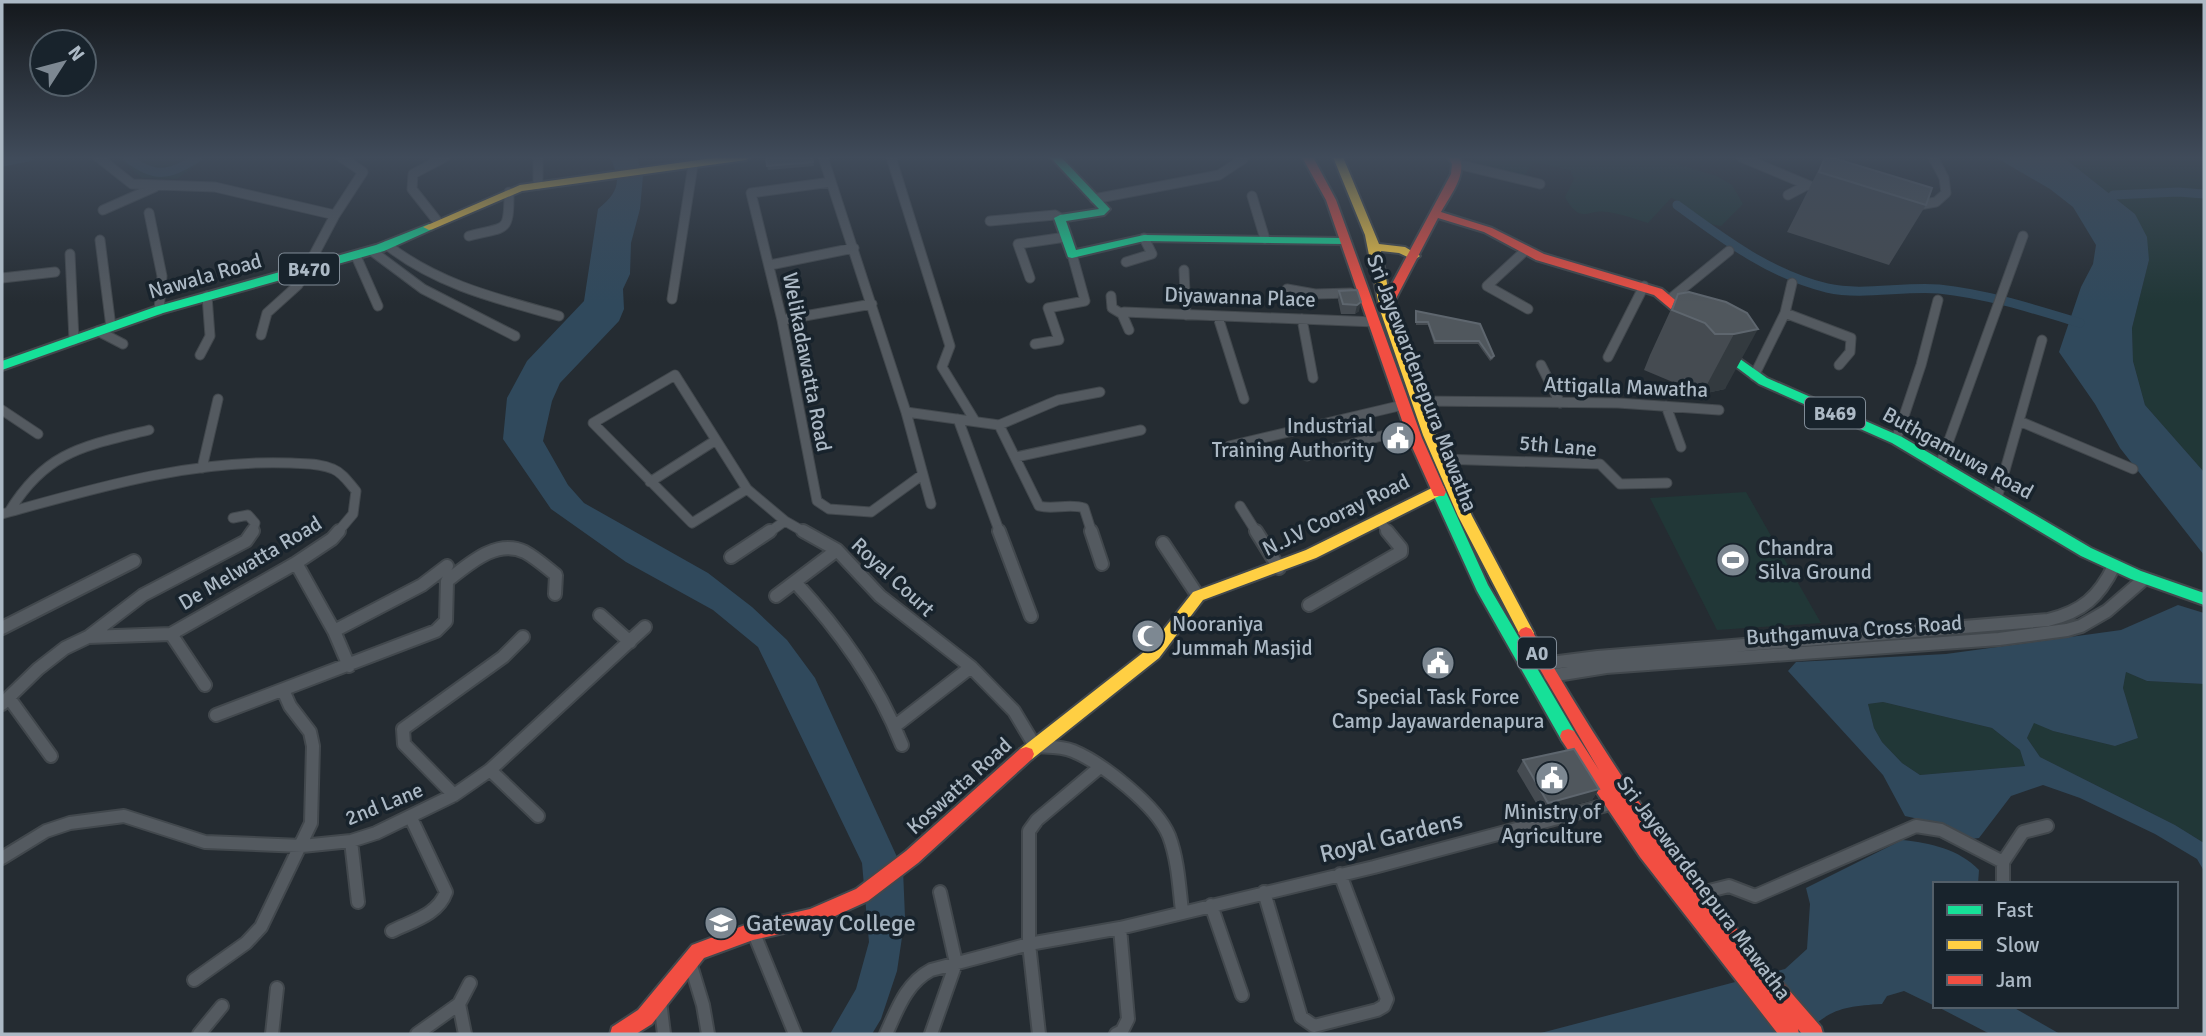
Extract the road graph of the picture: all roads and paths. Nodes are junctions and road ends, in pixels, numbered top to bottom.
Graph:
1 (114, 205) edge
2 (294, 205) edge
3 (341, 205) edge
4 (425, 205) edge
5 (477, 205) edge
6 (509, 205) edge
7 (691, 205) edge
8 (754, 205) edge
9 (839, 205) edge
10 (906, 205) edge
11 (1101, 205) edge
12 (1255, 205) edge
13 (1333, 205) edge
14 (1336, 205) edge
15 (1346, 205) edge
16 (1357, 205) edge
17 (1440, 205) edge
18 (1921, 205) edge
19 (1905, 206) edge
20 (103, 210) dead end
21 (149, 214) dead end
22 (1436, 214) junction
23 (335, 215) junction
24 (1060, 218) junction
25 (990, 221) dead end
26 (438, 222) junction
27 (469, 236) dead end
28 (2023, 236) dead end
29 (1066, 237) junction
30 (1144, 238) junction
31 (1265, 239) junction
32 (100, 240) dead end
33 (1344, 241) junction
34 (387, 245) junction
35 (1374, 247) junction
36 (854, 248) junction
37 (1526, 250) junction
38 (372, 251) junction
39 (1729, 251) dead end
40 (69, 254) dead end
41 (1072, 254) junction
42 (356, 256) junction
43 (1414, 256) junction
44 (1126, 262) dead end
45 (770, 265) junction
46 (304, 270) junction
47 (1184, 270) dead end
48 (1379, 270) junction
49 (55, 272) dead end
50 (1405, 272) junction
51 (2, 278) edge
52 (1030, 278) dead end
53 (1793, 283) dead end
54 (1644, 286) junction
55 (1287, 289) dead end
56 (1364, 292) junction
57 (208, 296) junction
58 (1111, 296) dead end
59 (672, 299) dead end
60 (1670, 299) junction
61 (1938, 300) dead end
62 (872, 304) junction
63 (379, 306) dead end
64 (1385, 308) junction
65 (1528, 309) dead end
66 (159, 310) junction
67 (1785, 313) junction
68 (1122, 314) junction
69 (1186, 315) junction
70 (559, 316) dead end
71 (1219, 317) junction
72 (1303, 319) junction
73 (782, 320) junction
74 (1376, 322) junction
75 (1697, 326) edge
76 (105, 329) junction
77 (1129, 330) dead end
78 (261, 335) dead end
79 (514, 336) dead end
80 (74, 340) junction
81 (2042, 340) dead end
82 (1715, 343) edge
83 (123, 344) dead end
84 (1035, 344) dead end
85 (200, 355) dead end
86 (1608, 357) dead end
87 (1541, 365) dead end
88 (1839, 365) dead end
89 (2, 366) edge
90 (1754, 376) junction
91 (1313, 378) dead end
92 (1100, 392) dead end
93 (1244, 398) dead end
94 (218, 399) dead end
95 (1410, 403) junction
96 (1560, 403) junction
97 (1666, 406) junction
98 (2, 410) edge
99 (1719, 410) dead end
100 (906, 412) junction
101 (958, 419) junction
102 (975, 421) junction
103 (2019, 421) junction
104 (999, 425) junction
105 (1412, 428) junction
106 (149, 430) dead end
107 (1141, 430) dead end
108 (38, 435) dead end
109 (716, 440) junction
110 (1896, 440) junction
111 (1229, 446) dead end
112 (1681, 447) dead end
113 (1307, 456) dead end
114 (1016, 457) junction
115 (1441, 459) junction
116 (1940, 465) junction
117 (202, 468) junction
118 (2133, 469) dead end
119 (922, 475) junction
120 (650, 482) junction
121 (1667, 483) dead end
122 (747, 489) junction
123 (1438, 489) junction
124 (1997, 498) junction
125 (932, 504) dead end
126 (1240, 506) dead end
127 (5, 513) edge
128 (233, 518) dead end
129 (1378, 519) junction
130 (785, 521) junction
131 (1163, 543) dead end
132 (837, 550) junction
133 (731, 557) dead end
134 (134, 561) dead end
135 (296, 563) junction
136 (1102, 564) dead end
137 (447, 566) dead end
138 (2113, 566) junction
139 (1279, 568) junction
140 (2144, 579) junction
141 (795, 582) junction
142 (555, 594) dead end
143 (776, 596) dead end
144 (1198, 596) junction
145 (2204, 599) edge
146 (1309, 605) dead end
147 (600, 615) dead end
148 (1031, 616) dead end
149 (645, 627) dead end
150 (2, 628) edge
151 (334, 631) junction
152 (1920, 632) junction
153 (171, 634) junction
154 (88, 637) junction
155 (523, 637) dead end
156 (630, 642) junction
157 (1928, 645) junction
158 (349, 666) junction
159 (971, 667) junction
160 (1547, 670) junction
161 (205, 685) dead end
162 (283, 690) junction
163 (5, 701) edge
164 (216, 715) dead end
165 (895, 726) junction
166 (902, 745) dead end
167 (1035, 746) junction
168 (51, 756) dead end
169 (1100, 767) junction
170 (490, 770) junction
171 (454, 794) junction
172 (1610, 804) junction
173 (538, 816) dead end
174 (411, 818) junction
175 (2047, 826) dead end
176 (351, 841) junction
177 (302, 846) junction
178 (2, 858) edge
179 (2003, 862) junction
180 (1340, 874) junction
181 (2003, 882) edge
182 (940, 892) dead end
183 (1264, 892) junction
184 (1697, 894) junction
185 (358, 902) dead end
186 (1211, 905) junction
187 (1182, 911) junction
188 (1120, 928) junction
189 (392, 931) dead end
190 (753, 931) junction
191 (1029, 944) junction
192 (689, 959) junction
193 (956, 962) junction
194 (194, 980) dead end
195 (470, 983) dead end
196 (277, 988) dead end
197 (1242, 995) dead end
198 (660, 1001) junction
199 (459, 1004) junction
200 (222, 1006) dead end
201 (199, 1034) edge
202 (272, 1034) edge
203 (417, 1034) edge
204 (465, 1034) edge
205 (620, 1034) edge
206 (664, 1034) edge
207 (708, 1034) edge
208 (795, 1034) edge
209 (886, 1034) edge
210 (930, 1034) edge
211 (1039, 1034) edge
212 (1116, 1034) edge
213 (1790, 1034) edge
214 (1814, 1034) edge

1 - 20 street
2 - 23 street
3 - 23 street
4 - 26 street
5 - 26 main road, Nawala Road / B470
6 - 27 street
7 - 59 street
8 - 45 street, Welikadawatta Road
9 - 36 street
10 - 102 street
11 - 24 main road
12 - 31 street
13 - 33 main road, Sri Jayewardenepura Mawatha / A0
14 - 74 main road
15 - 64 main road
16 - 35 main road, Sri Jayewardenepura Mawatha / A0
17 - 22 main road
18 - 19 street
21 - 66 street
22 - 37 main road
22 - 43 main road
23 - 46 street
24 - 25 street
24 - 29 main road
26 - 34 main road, Nawala Road / B470
28 - 116 street
29 - 41 main road
29 - 52 street
30 - 31 main road
30 - 41 main road
30 - 44 street
31 - 33 main road
32 - 76 street
33 - 56 main road, Sri Jayewardenepura Mawatha / A0
34 - 38 main road, Nawala Road / B470
34 - 70 street
35 - 43 main road
35 - 48 main road, Sri Jayewardenepura Mawatha / A0
36 - 45 street
36 - 62 street
37 - 54 main road
37 - 65 street
38 - 42 main road, Nawala Road / B470
38 - 79 street
39 - 60 street
40 - 80 street
41 - 84 street
42 - 46 main road, Nawala Road / B470
42 - 63 street
43 - 50 main road
45 - 73 street, Welikadawatta Road
46 - 57 main road, Nawala Road / B470
46 - 78 street
47 - 69 street
48 - 50 main road
48 - 64 main road, Sri Jayewardenepura Mawatha / A0
49 - 51 street
50 - 64 main road
53 - 67 street
54 - 60 main road
54 - 86 street
55 - 56 street
56 - 74 main road, Sri Jayewardenepura Mawatha / A0
57 - 66 main road, Nawala Road / B470
57 - 85 street
58 - 68 street
60 - 75 main road
61 - 110 street
62 - 73 street
62 - 100 street
64 - 95 main road, Sri Jayewardenepura Mawatha / A0
66 - 76 main road, Nawala Road / B470
67 - 88 street
67 - 90 street
68 - 69 street, Diyawanna Place
68 - 77 street
69 - 71 street, Diyawanna Place
71 - 72 street, Diyawanna Place
71 - 93 street
72 - 74 street, Diyawanna Place
72 - 91 street
73 - 119 street, Welikadawatta Road
74 - 95 main road, Sri Jayewardenepura Mawatha / A0
76 - 80 main road, Nawala Road / B470
76 - 83 street
80 - 89 main road, Nawala Road / B470
81 - 103 street
82 - 90 main road, Buthgamuwa Road / B469
87 - 96 street
90 - 110 main road, Buthgamuwa Road / B469
92 - 104 street
94 - 117 street
95 - 96 street, Attigalla Mawatha
95 - 105 main road, Sri Jayewardenepura Mawatha / A0
95 - 111 street
95 - 115 main road, Sri Jayewardenepura Mawatha / A0
96 - 97 street, Attigalla Mawatha
97 - 99 street, Attigalla Mawatha
97 - 112 street
98 - 108 street
100 - 101 street
100 - 119 street
101 - 102 street
101 - 148 street
102 - 104 street
103 - 118 street
103 - 124 street
104 - 114 street
105 - 113 street
105 - 123 main road, Sri Jayewardenepura Mawatha / A0
106 - 127 street
107 - 114 street
109 - 120 street
109 - 120 street, Royal Court
109 - 122 street, Royal Court
110 - 116 main road, Buthgamuwa Road / B469
114 - 136 street
115 - 121 street, 5th Lane
115 - 160 main road, Sri Jayewardenepura Mawatha / A0
116 - 124 main road, Buthgamuwa Road / B469
117 - 127 street, De Melwatta Road
117 - 135 street, De Melwatta Road
119 - 125 street
120 - 122 street
122 - 130 street, Royal Court
123 - 129 main road, N.J.V Cooray Road
123 - 172 main road, Sri Jayewardenepura Mawatha / A0
124 - 138 main road, Buthgamuwa Road / B469
126 - 139 street
128 - 154 street
129 - 139 main road, N.J.V Cooray Road
129 - 146 street
130 - 132 street, Royal Court
130 - 133 street
131 - 144 street
132 - 141 street
132 - 159 street, Royal Court
134 - 150 street
135 - 151 street
135 - 153 street, De Melwatta Road
137 - 151 street
138 - 140 main road, Buthgamuwa Road / B469
138 - 152 street, Buthgamuva Cross Road
139 - 144 main road, N.J.V Cooray Road
140 - 145 main road, Buthgamuwa Road / B469
140 - 157 street, Buthgamuva Cross Road
141 - 143 street
141 - 165 street
142 - 158 street
144 - 167 main road, Koswatta Road
147 - 156 street
149 - 156 street, 2nd Lane
151 - 158 street
152 - 157 street
152 - 160 street, Buthgamuva Cross Road
153 - 154 street, De Melwatta Road
153 - 161 street
154 - 163 street, De Melwatta Road
155 - 171 street
156 - 170 street, 2nd Lane
157 - 160 street, Buthgamuva Cross Road
158 - 162 street
159 - 165 street
159 - 167 street, Royal Court
160 - 184 main road, Sri Jayewardenepura Mawatha / A0
162 - 164 street
162 - 177 street
163 - 168 street
165 - 166 street
167 - 169 street
167 - 190 main road, Koswatta Road
169 - 187 street
169 - 191 street
170 - 171 street, 2nd Lane
170 - 173 street
171 - 174 street, 2nd Lane
172 - 180 street, Royal Gardens
172 - 213 main road, Sri Jayewardenepura Mawatha / A0
174 - 176 street, 2nd Lane
174 - 189 street
175 - 179 street
176 - 177 street, 2nd Lane
176 - 185 street
177 - 178 street, 2nd Lane
177 - 194 street
179 - 181 street
179 - 184 street
180 - 183 street, Royal Gardens
180 - 183 street
182 - 193 street
183 - 186 street, Royal Gardens
184 - 214 main road, Sri Jayewardenepura Mawatha / A0
186 - 187 street, Royal Gardens
186 - 197 street
187 - 188 street, Royal Gardens
188 - 191 street, Royal Gardens
188 - 212 street
190 - 192 main road, Koswatta Road
190 - 208 street
191 - 193 street, Royal Gardens
191 - 211 street
192 - 198 main road
192 - 207 street
193 - 209 street, Royal Gardens
193 - 210 street
195 - 199 street
196 - 202 street
198 - 205 main road
198 - 206 street
199 - 203 street
199 - 204 street
200 - 201 street

